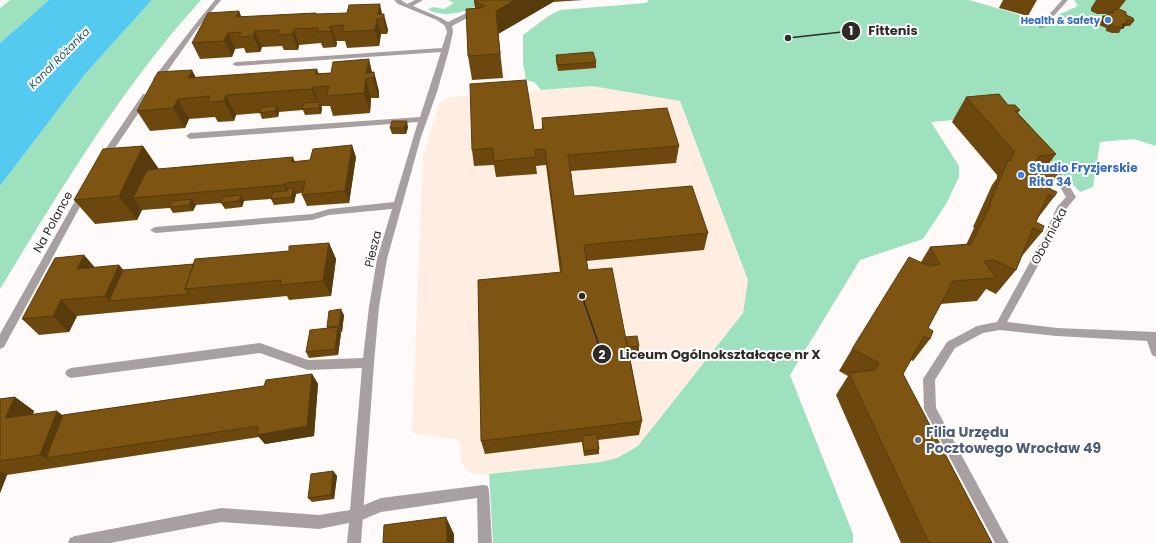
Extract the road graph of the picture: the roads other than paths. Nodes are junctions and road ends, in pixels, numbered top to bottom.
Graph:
1 (218, 0) edge
2 (397, 0) edge
3 (420, 0) edge
4 (498, 0) edge
5 (1065, 0) edge
6 (408, 6) junction
7 (448, 25) junction
8 (1040, 27) dead end
9 (445, 50) junction
10 (236, 64) dead end
11 (424, 119) junction
12 (190, 136) dead end
13 (1040, 159) edge
14 (98, 169) edge
15 (90, 181) edge
16 (398, 204) junction
17 (155, 230) dead end
18 (1000, 326) junction
19 (1153, 336) edge
20 (0, 344) edge
21 (1156, 352) edge
22 (368, 364) junction
23 (71, 372) dead end
24 (357, 515) junction
25 (75, 543) edge
26 (354, 543) edge
27 (485, 543) edge
28 (1002, 543) edge

1 - 14 street
2 - 6 street
3 - 6 street
4 - 7 street
5 - 8 street
6 - 7 street
7 - 9 street, Piesza
9 - 10 street
9 - 11 street, Piesza
11 - 12 street
11 - 16 street, Piesza
13 - 18 street, Obornicka
15 - 20 street, Na Polance
16 - 17 street
16 - 22 street, Piesza
18 - 19 street
18 - 28 street
19 - 21 street
22 - 23 street
22 - 24 street, Piesza
24 - 25 street
24 - 26 street, Piesza
24 - 27 street

